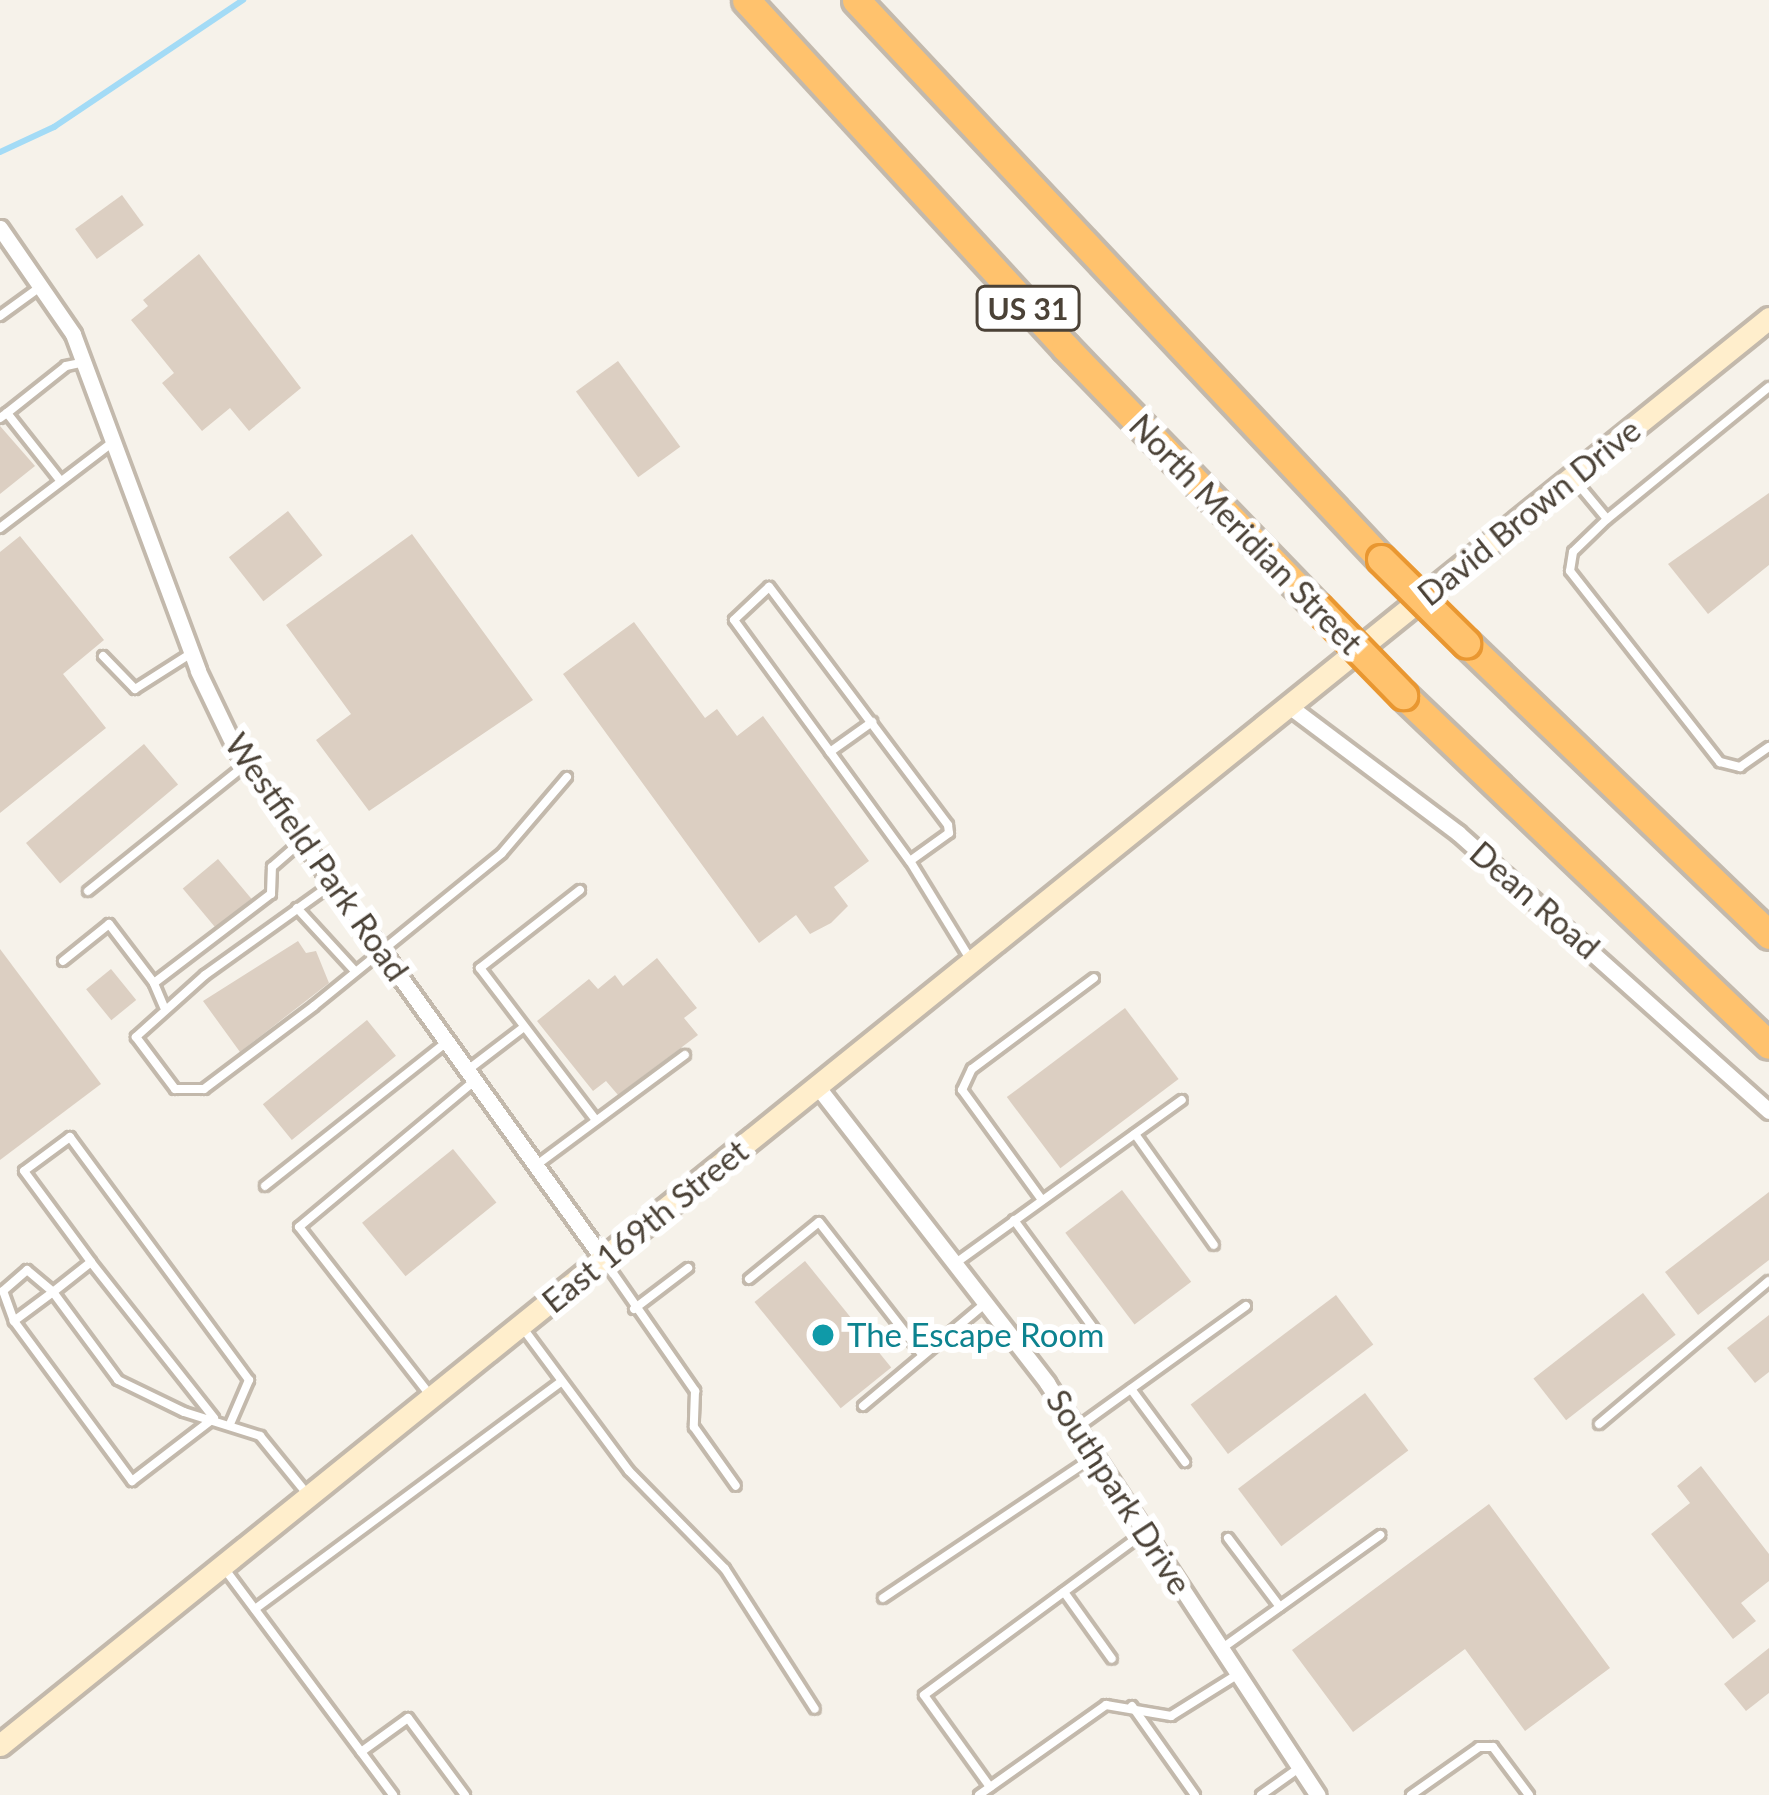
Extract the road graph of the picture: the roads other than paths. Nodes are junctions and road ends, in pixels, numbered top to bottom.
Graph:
1 (746, 0) edge
2 (856, 0) edge
3 (0, 228) edge
4 (41, 286) junction
5 (0, 316) edge
6 (1769, 318) edge
7 (85, 362) junction
8 (1769, 387) edge
9 (3, 416) edge
10 (114, 441) junction
11 (1572, 477) junction
12 (60, 480) junction
13 (1607, 519) junction
14 (0, 528) edge
15 (191, 653) junction
16 (103, 656) dead end
17 (1289, 706) junction
18 (872, 722) junction
19 (1769, 746) edge
20 (830, 752) junction
21 (246, 764) junction
22 (567, 777) dead end
23 (302, 841) junction
24 (910, 861) junction
25 (333, 883) junction
26 (580, 890) dead end
27 (88, 891) dead end
28 (297, 908) junction
29 (1769, 935) edge
30 (380, 948) junction
31 (63, 961) dead end
32 (971, 961) junction
33 (353, 969) junction
34 (1094, 979) dead end
35 (154, 982) junction
36 (164, 1007) junction
37 (524, 1028) junction
38 (447, 1042) junction
39 (1769, 1045) edge
40 (685, 1055) dead end
41 (473, 1074) junction
42 (817, 1086) junction
43 (1182, 1100) dead end
44 (1769, 1111) edge
45 (595, 1119) junction
46 (1135, 1134) junction
47 (537, 1165) junction
48 (266, 1186) dead end
49 (1042, 1200) junction
50 (1014, 1220) junction
51 (1214, 1245) dead end
52 (603, 1259) junction
53 (91, 1262) junction
54 (952, 1266) junction
55 (688, 1268) dead end
56 (749, 1279) dead end
57 (1769, 1281) edge
58 (53, 1292) junction
59 (982, 1306) junction
60 (1246, 1306) dead end
61 (634, 1309) junction
62 (14, 1321) junction
63 (521, 1325) junction
64 (1097, 1333) dead end
65 (921, 1353) junction
66 (561, 1382) junction
67 (1131, 1389) junction
68 (430, 1396) junction
69 (863, 1406) dead end
70 (214, 1418) junction
71 (230, 1424) junction
72 (1599, 1424) dead end
73 (1077, 1427) junction
74 (1096, 1455) junction
75 (1186, 1462) dead end
76 (736, 1486) dead end
77 (309, 1496) junction
78 (1146, 1531) junction
79 (1380, 1535) dead end
80 (1228, 1538) dead end
81 (223, 1567) junction
82 (1064, 1592) junction
83 (883, 1598) dead end
84 (1280, 1607) junction
85 (255, 1610) junction
86 (1220, 1650) junction
87 (1112, 1659) dead end
88 (1235, 1676) junction
89 (1131, 1705) junction
90 (815, 1708) dead end
91 (0, 1745) edge
92 (361, 1752) junction
93 (1299, 1768) junction
94 (990, 1787) junction
95 (393, 1795) edge
96 (465, 1795) edge
97 (979, 1795) edge
98 (1196, 1795) edge
99 (1262, 1795) edge
100 (1318, 1795) edge
101 (1411, 1795) edge
102 (1529, 1795) edge

1 - 39 highway, North Meridian Street / US 31, bridge
2 - 29 highway, US 31, bridge
3 - 4 street, Westfield Park Road
4 - 5 lane
4 - 7 street, Westfield Park Road
6 - 11 street, David Brown Drive
7 - 9 lane
7 - 10 street, Westfield Park Road
8 - 13 lane
9 - 12 lane
10 - 12 lane
10 - 15 street, Westfield Park Road
11 - 13 lane
11 - 17 street, David Brown Drive
12 - 14 lane
13 - 19 lane
15 - 16 lane
15 - 21 street, Westfield Park Road
17 - 32 street, East 169th Street
17 - 44 street, Dean Road
18 - 20 lane
18 - 20 lane
18 - 24 lane
20 - 24 lane
21 - 23 street, Westfield Park Road
21 - 27 lane
22 - 30 lane
23 - 25 street, Westfield Park Road
23 - 35 lane
24 - 32 lane
25 - 28 lane
25 - 30 street, Westfield Park Road
26 - 37 lane
28 - 33 lane
28 - 36 lane
30 - 33 lane
30 - 38 street, Westfield Park Road
31 - 35 lane
32 - 42 street, East 169th Street
33 - 36 lane
34 - 49 lane
35 - 36 lane
37 - 41 lane
37 - 45 lane
38 - 41 street, Westfield Park Road
38 - 48 lane
40 - 45 lane
41 - 47 street, Westfield Park Road
41 - 68 lane
42 - 52 street, East 169th Street
42 - 54 street, Southpark Drive
43 - 46 lane
45 - 47 lane
46 - 49 lane
46 - 51 lane
47 - 52 street, Westfield Park Road
49 - 50 lane
50 - 54 lane
50 - 64 lane
52 - 61 lane
52 - 63 street, East 169th Street
53 - 58 lane
53 - 70 lane
53 - 71 lane
54 - 59 street, Southpark Drive
55 - 61 lane
56 - 65 lane
57 - 72 lane
58 - 62 lane
58 - 62 lane
58 - 70 lane
59 - 65 lane
59 - 73 street, Southpark Drive
60 - 67 lane
61 - 76 lane
62 - 70 lane
63 - 66 lane
63 - 68 street, East 169th Street
65 - 69 lane
66 - 85 lane
66 - 90 lane
67 - 73 lane
67 - 75 lane
68 - 77 street, East 169th Street
70 - 71 lane
71 - 77 lane
73 - 74 street, Southpark Drive
74 - 78 street, Southpark Drive
74 - 83 lane
77 - 81 street, East 169th Street
78 - 82 lane
78 - 86 street, Southpark Drive
79 - 84 lane
80 - 84 lane
81 - 85 lane
81 - 91 street, East 169th Street
82 - 87 lane
82 - 94 lane
84 - 86 lane
85 - 92 lane
86 - 88 street, Southpark Drive
88 - 89 lane
88 - 93 street, Southpark Drive
89 - 94 lane
89 - 98 lane
92 - 95 lane
92 - 96 lane
93 - 99 lane
93 - 100 street, Southpark Drive
94 - 97 lane
101 - 102 lane

